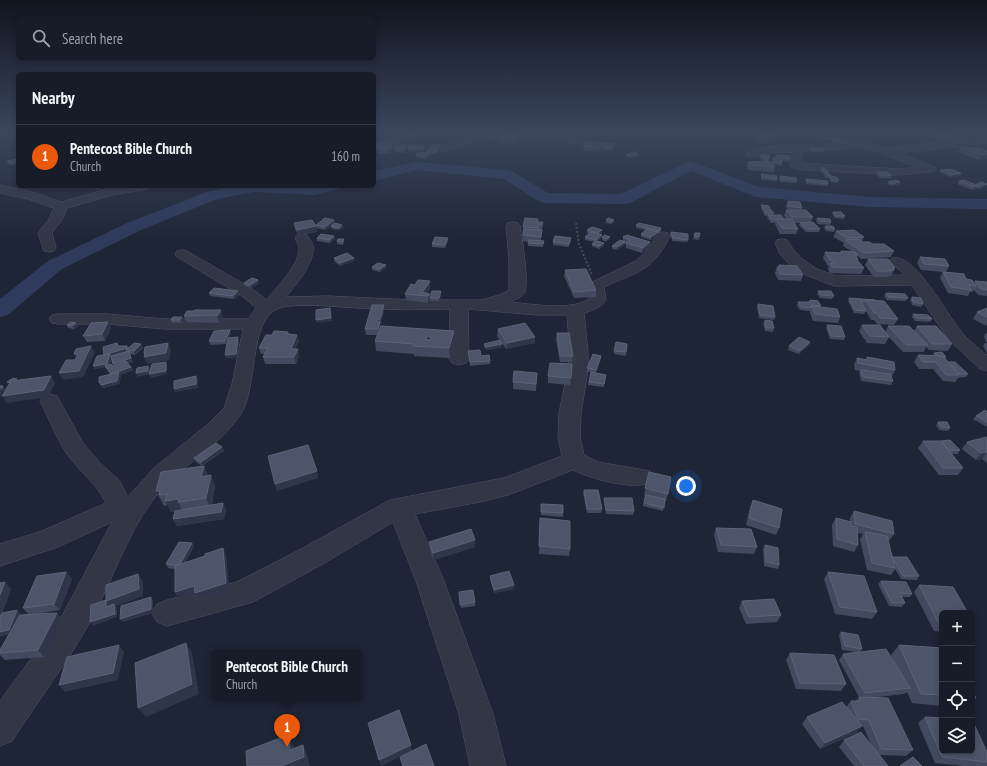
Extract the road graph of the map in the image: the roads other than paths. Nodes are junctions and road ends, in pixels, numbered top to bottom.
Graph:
1 (817, 168) edge
2 (928, 168) edge
3 (132, 188) edge
4 (0, 189) edge
5 (61, 206) junction
6 (514, 226) dead end
7 (663, 236) dead end
8 (302, 238) dead end
9 (782, 243) dead end
10 (49, 248) dead end
11 (182, 254) dead end
12 (897, 261) dead end
13 (916, 280) junction
14 (468, 304) junction
15 (575, 309) junction
16 (264, 312) junction
17 (58, 319) dead end
18 (459, 359) dead end
19 (987, 365) edge
20 (50, 401) dead end
21 (574, 460) junction
22 (642, 477) dead end
23 (399, 507) junction
24 (125, 511) junction
25 (0, 555) edge
26 (166, 613) dead end
27 (0, 729) edge
28 (488, 766) edge

1 - 2 street
3 - 5 street
4 - 5 street
5 - 10 street
6 - 14 street
7 - 15 street
8 - 16 street
9 - 13 street
11 - 16 street
12 - 13 street
13 - 19 street
14 - 15 street
14 - 16 street
14 - 18 street
15 - 21 street
16 - 17 street
16 - 24 street
20 - 24 street
21 - 22 street
21 - 23 street
23 - 26 street
23 - 28 street
24 - 25 street
24 - 27 street

